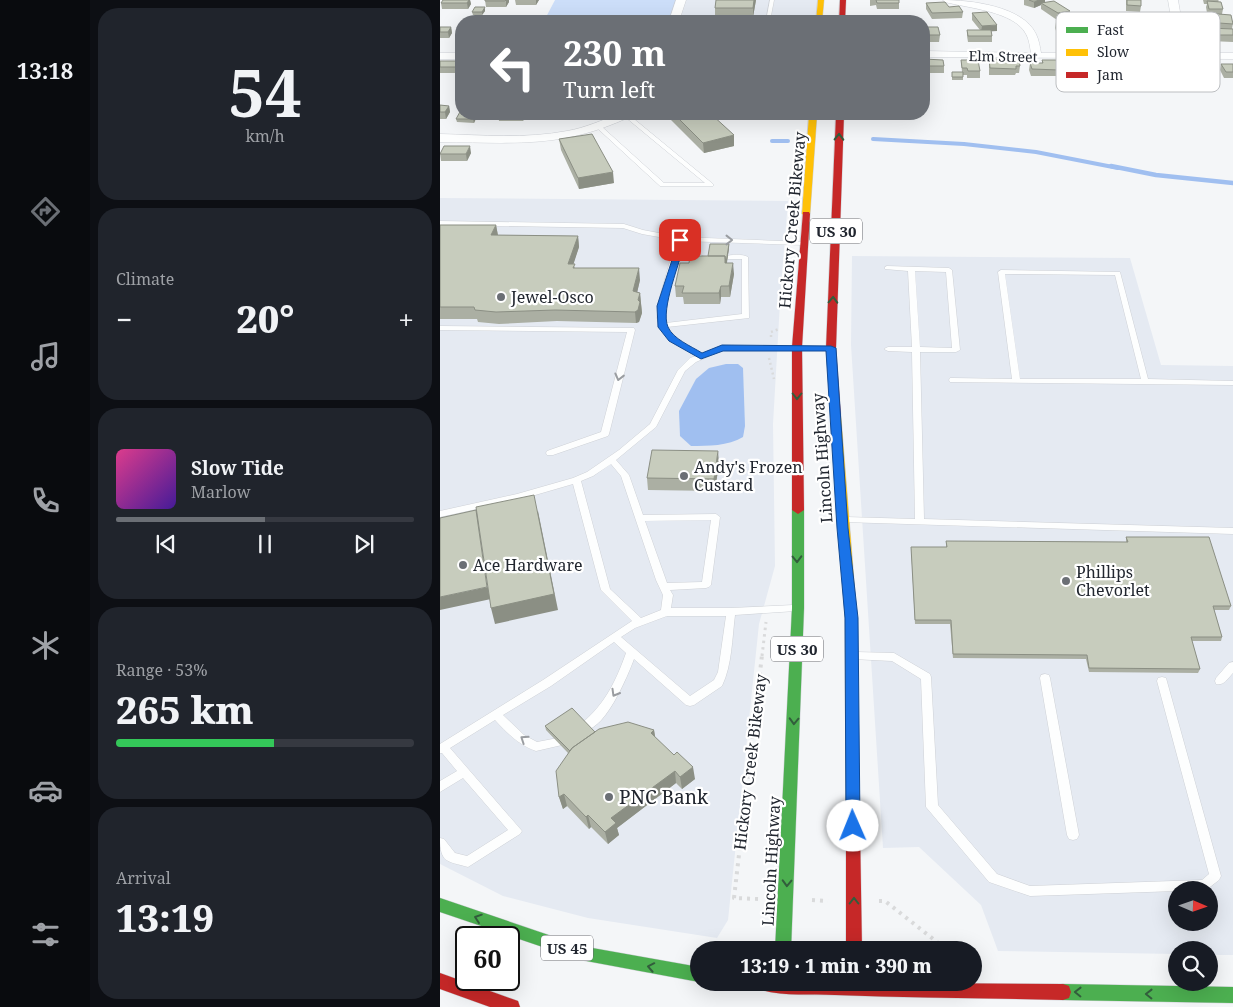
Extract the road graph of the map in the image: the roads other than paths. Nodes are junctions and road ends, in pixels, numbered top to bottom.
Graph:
1 (681, 0) edge
2 (772, 0) edge
3 (821, 0) edge
4 (843, 0) edge
5 (948, 0) edge
6 (676, 15) edge
7 (769, 15) edge
8 (819, 15) edge
9 (842, 15) edge
10 (930, 54) edge
11 (440, 56) edge
12 (455, 56) edge
13 (1037, 56) junction
14 (1056, 56) edge
15 (1220, 56) edge
16 (1233, 56) edge
17 (612, 120) edge
18 (634, 120) edge
19 (813, 120) edge
20 (840, 120) edge
21 (598, 126) junction
22 (440, 138) edge
23 (440, 223) edge
24 (680, 240) junction
25 (803, 243) junction
26 (677, 257) junction
27 (709, 257) edge
28 (728, 257) edge
29 (887, 268) dead end
30 (911, 269) junction
31 (746, 316) joint
32 (663, 325) junction
33 (440, 328) edge
34 (797, 348) junction
35 (831, 348) junction
36 (888, 349) dead end
37 (916, 349) junction
38 (701, 356) junction
39 (952, 380) dead end
40 (1016, 381) junction
41 (1146, 382) junction
42 (1233, 383) edge
43 (550, 453) dead end
44 (611, 460) junction
45 (576, 480) junction
46 (440, 514) edge
47 (639, 518) junction
48 (842, 520) junction
49 (920, 522) junction
50 (1233, 531) edge
51 (664, 587) junction
52 (798, 608) junction
53 (666, 612) junction
54 (731, 612) junction
55 (639, 622) junction
56 (614, 637) junction
57 (631, 652) junction
58 (850, 656) junction
59 (1233, 666) edge
60 (1044, 678) dead end
61 (1162, 680) dead end
62 (1220, 682) dead end
63 (496, 715) junction
64 (586, 726) edge
65 (558, 742) edge
66 (442, 748) edge
67 (464, 772) junction
68 (440, 787) edge
69 (1073, 834) dead end
70 (440, 844) edge
71 (440, 905) edge
72 (784, 941) edge
73 (854, 941) edge
74 (690, 973) edge
75 (440, 981) edge
76 (780, 991) edge
77 (980, 991) edge
78 (1233, 995) edge
79 (780, 1000) dead end
80 (512, 1007) edge

1 - 6 street
2 - 7 lane
3 - 8 main road
4 - 9 main road
5 - 13 street
10 - 13 street, Elm Street
11 - 12 street
13 - 14 street, Elm Street
15 - 16 street, Elm Street
17 - 21 street
18 - 21 lane
19 - 25 main road, Lincoln Highway / US 30
35 -> 20 main road, Lincoln Highway / US 30
21 - 22 street
23 - 24 lane
24 -> 25 lane
24 - 26 lane
25 - 34 main road, Lincoln Highway / US 30
26 - 27 lane
26 - 32 lane
28 - 31 lane
29 - 30 lane
30 - 37 lane
30 - 37 lane
31 - 32 lane
32 - 38 lane
33 -> 43 lane
34 - 35 lane
34 - 38 lane
34 -> 52 main road, Lincoln Highway / US 30
35 - 48 main road, Lincoln Highway / US 30
36 - 37 lane
37 - 49 lane
38 - 44 lane
39 - 40 lane
40 - 41 lane
40 - 41 lane
41 - 42 lane
44 - 45 lane
44 - 47 lane
45 - 46 lane
45 - 55 lane
47 - 51 lane
47 - 51 lane
48 - 49 lane
48 - 58 main road, Lincoln Highway / US 30
49 - 50 lane
51 - 53 lane
52 - 54 lane
52 -> 72 main road, Lincoln Highway / US 30
53 - 54 lane
53 - 55 lane
54 - 57 lane
55 - 56 lane
56 - 57 lane
56 - 63 lane
57 -> 64 lane
58 - 61 lane
73 -> 58 main road, Lincoln Highway / US 30
59 - 62 lane
60 - 69 lane
65 -> 63 lane
63 - 66 lane
66 - 67 lane
67 - 68 lane
67 - 70 lane
74 -> 71 main road, US 45
75 - 80 main road
76 - 79 main road
78 -> 77 main road

